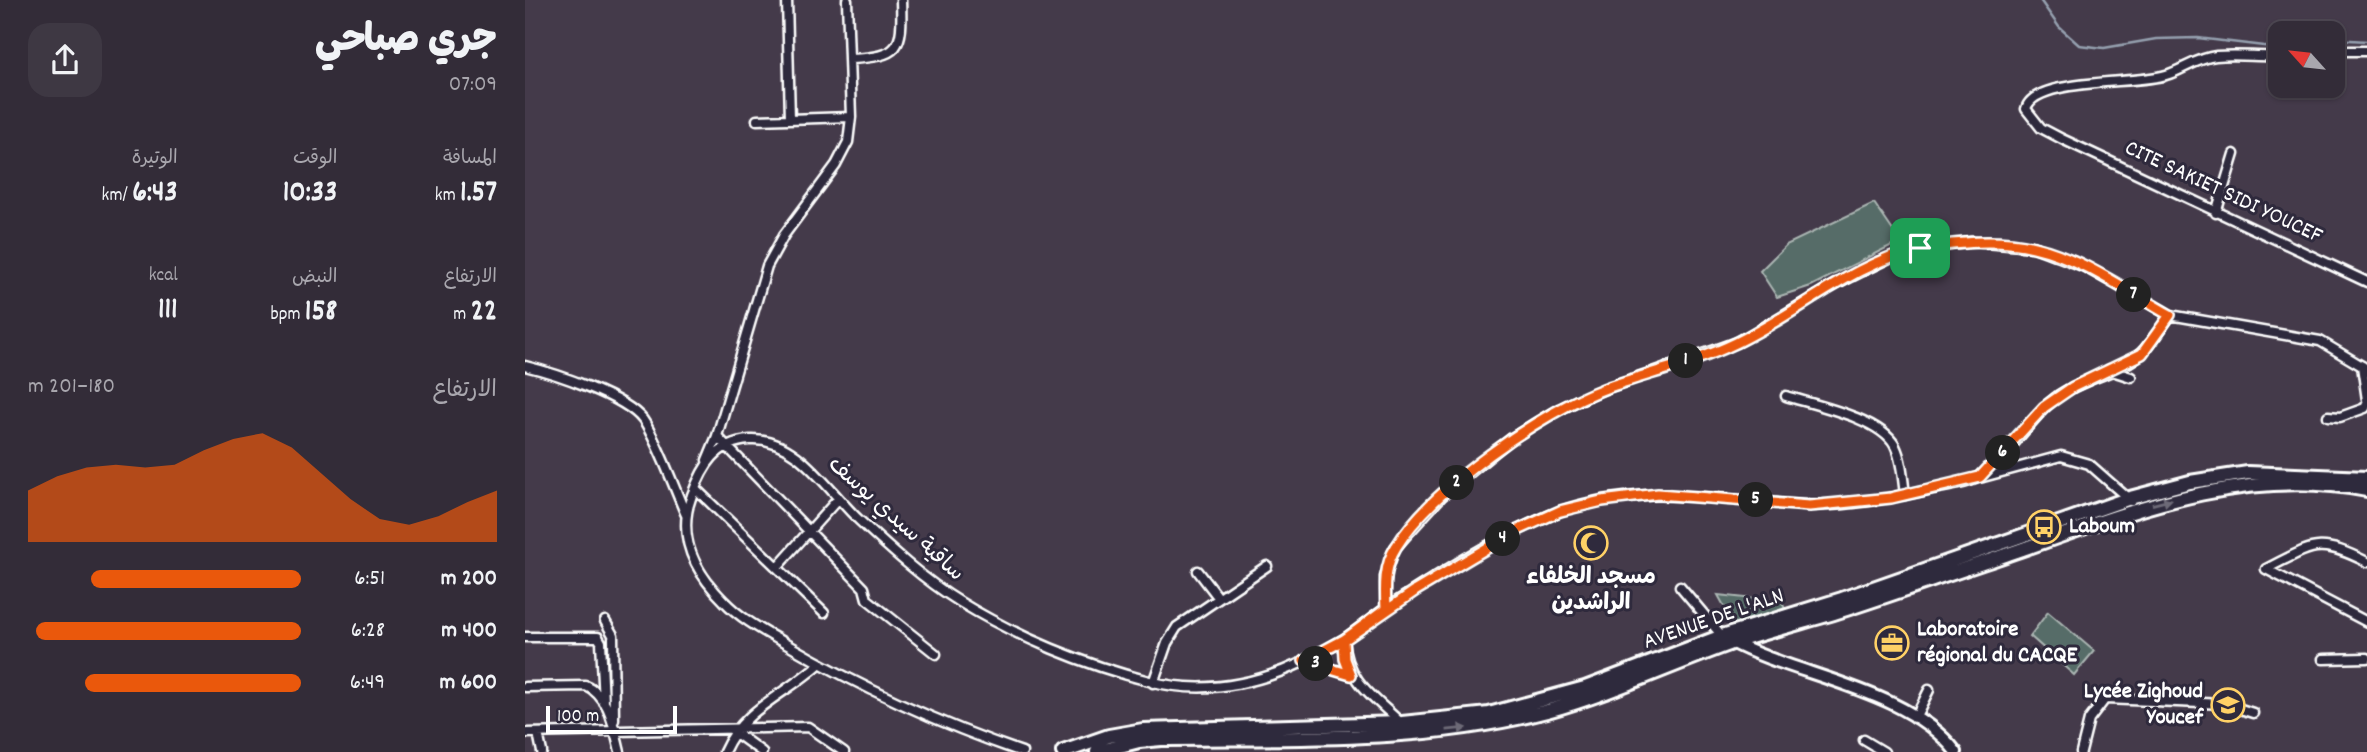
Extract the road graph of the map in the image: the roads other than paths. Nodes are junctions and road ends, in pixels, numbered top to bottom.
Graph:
1 (787, 0) edge
2 (847, 0) edge
3 (901, 0) edge
4 (2345, 51) edge
5 (2367, 51) edge
6 (2268, 56) edge
7 (850, 59) junction
8 (851, 117) junction
9 (790, 119) junction
10 (757, 120) dead end
11 (2234, 154) dead end
12 (2216, 213) junction
13 (2367, 282) edge
14 (2170, 315) junction
15 (525, 366) edge
16 (2365, 368) edge
17 (2109, 370) junction
18 (2131, 377) dead end
19 (1786, 396) dead end
20 (2367, 402) edge
21 (2328, 416) dead end
22 (717, 436) junction
23 (725, 446) junction
24 (1980, 477) junction
25 (2367, 478) edge
26 (695, 488) junction
27 (2367, 490) edge
28 (1905, 495) junction
29 (838, 499) junction
30 (2132, 504) junction
31 (686, 515) junction
32 (808, 531) junction
33 (2367, 562) edge
34 (1267, 566) dead end
35 (777, 567) junction
36 (1198, 570) dead end
37 (1680, 586) dead end
38 (1218, 597) junction
39 (1386, 609) junction
40 (824, 613) dead end
41 (604, 621) dead end
42 (2367, 622) edge
43 (525, 637) edge
44 (1727, 639) junction
45 (1344, 640) junction
46 (936, 654) dead end
47 (2367, 658) edge
48 (2323, 659) dead end
49 (1304, 661) junction
50 (820, 663) junction
51 (1351, 675) junction
52 (1153, 682) junction
53 (525, 687) edge
54 (1929, 690) dead end
55 (604, 703) junction
56 (2253, 713) dead end
57 (1915, 718) junction
58 (1402, 728) junction
59 (614, 731) junction
60 (733, 731) junction
61 (525, 733) edge
62 (538, 733) junction
63 (1864, 740) dead end
64 (1010, 750) edge
65 (542, 752) edge
66 (620, 752) edge
67 (724, 752) edge
68 (762, 752) edge
69 (844, 752) edge
70 (1022, 752) edge
71 (1063, 752) edge
72 (1097, 752) edge
73 (1884, 752) edge
74 (1957, 752) edge
75 (2081, 752) edge

1 - 9 street
2 - 7 street
3 - 7 street
4 - 5 street
6 - 12 street, CITE SAKIET SIDI YOUCEF
7 - 8 street
8 - 9 street
8 - 22 street
9 - 10 street
11 - 12 street
12 - 13 street, CITE SAKIET SIDI YOUCEF
14 - 16 street
14 - 17 street
14 - 39 street
15 - 31 street
16 - 20 street
17 - 18 street
17 - 24 street
19 - 28 street
20 - 21 street
22 - 23 street
22 - 26 street
23 - 26 street
23 - 29 street, ساقية سيدي يوسف
23 - 32 street
24 - 28 street, ساقية سيدي يوسف
24 - 30 street, ساقية سيدي يوسف
25 - 30 main road
26 - 31 street
26 - 35 street
30 -> 27 main road
28 - 39 street, ساقية سيدي يوسف
29 - 32 street
29 - 52 street, ساقية سيدي يوسف
30 - 44 main road
31 - 50 street
32 - 35 street
32 - 46 street
33 - 42 street
34 - 38 street
35 - 40 street
36 - 38 street
37 - 44 street
38 - 52 street
39 - 45 street, ساقية سيدي يوسف
41 - 59 street
43 - 55 street
44 - 57 main road
44 - 58 main road
45 - 49 street, ساقية سيدي يوسف
45 - 51 street
47 - 48 street
49 - 51 street
49 - 52 street, ساقية سيدي يوسف
50 - 60 street
50 - 64 street
51 - 58 street
53 - 55 street
54 - 57 street
55 - 59 street
56 - 75 street
57 - 74 main road
58 - 71 main road
58 - 72 main road
59 - 60 street
59 - 62 street
59 - 66 street
60 - 67 street
60 - 68 street
60 - 69 street
61 - 62 street
62 - 65 street
63 - 73 street
64 - 70 street

